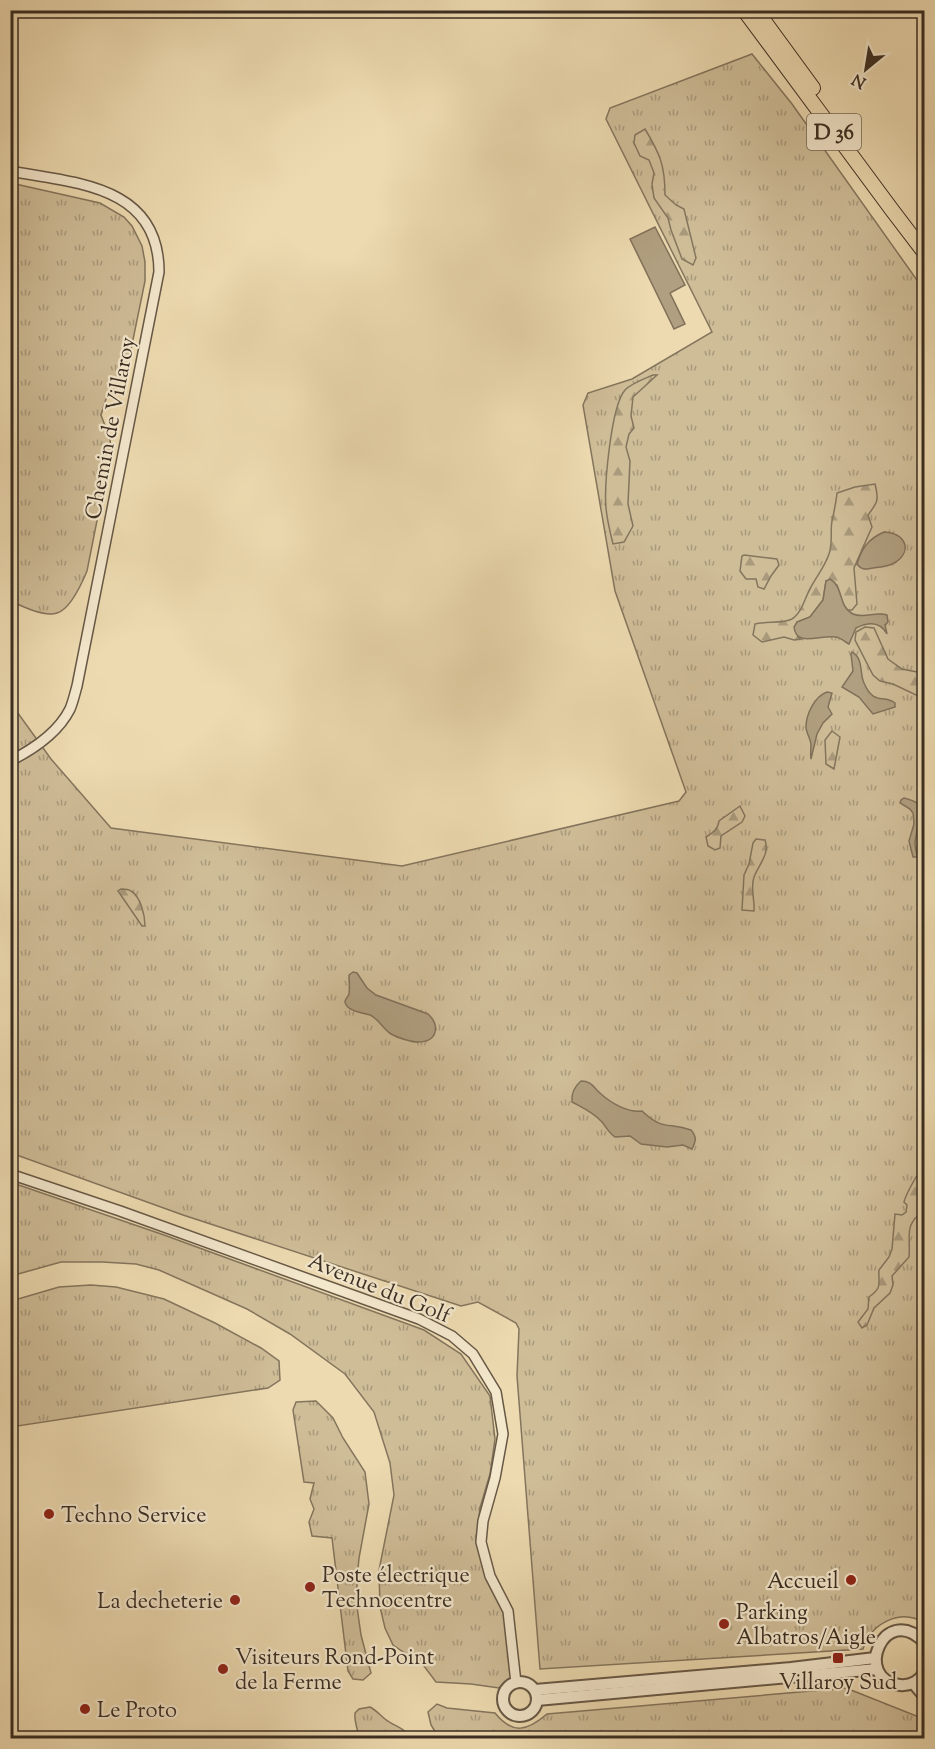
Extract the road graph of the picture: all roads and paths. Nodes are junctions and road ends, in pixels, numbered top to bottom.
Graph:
1 (744, 10) edge
2 (756, 10) edge
3 (10, 171) edge
4 (924, 239) edge
5 (924, 252) edge
6 (10, 761) edge
7 (10, 1174) edge
8 (924, 1642) edge
9 (876, 1663) junction
10 (921, 1678) edge
11 (516, 1683) junction
12 (536, 1695) junction
13 (924, 1696) edge

1 - 5 main road, D 36
2 - 4 main road, D 36
3 - 6 street, Chemin de Villaroy
7 - 11 street, Avenue du Golf
8 - 9 street
9 - 10 street
9 - 12 street
10 - 13 street
11 - 12 street
11 - 12 street, Avenue du Golf

